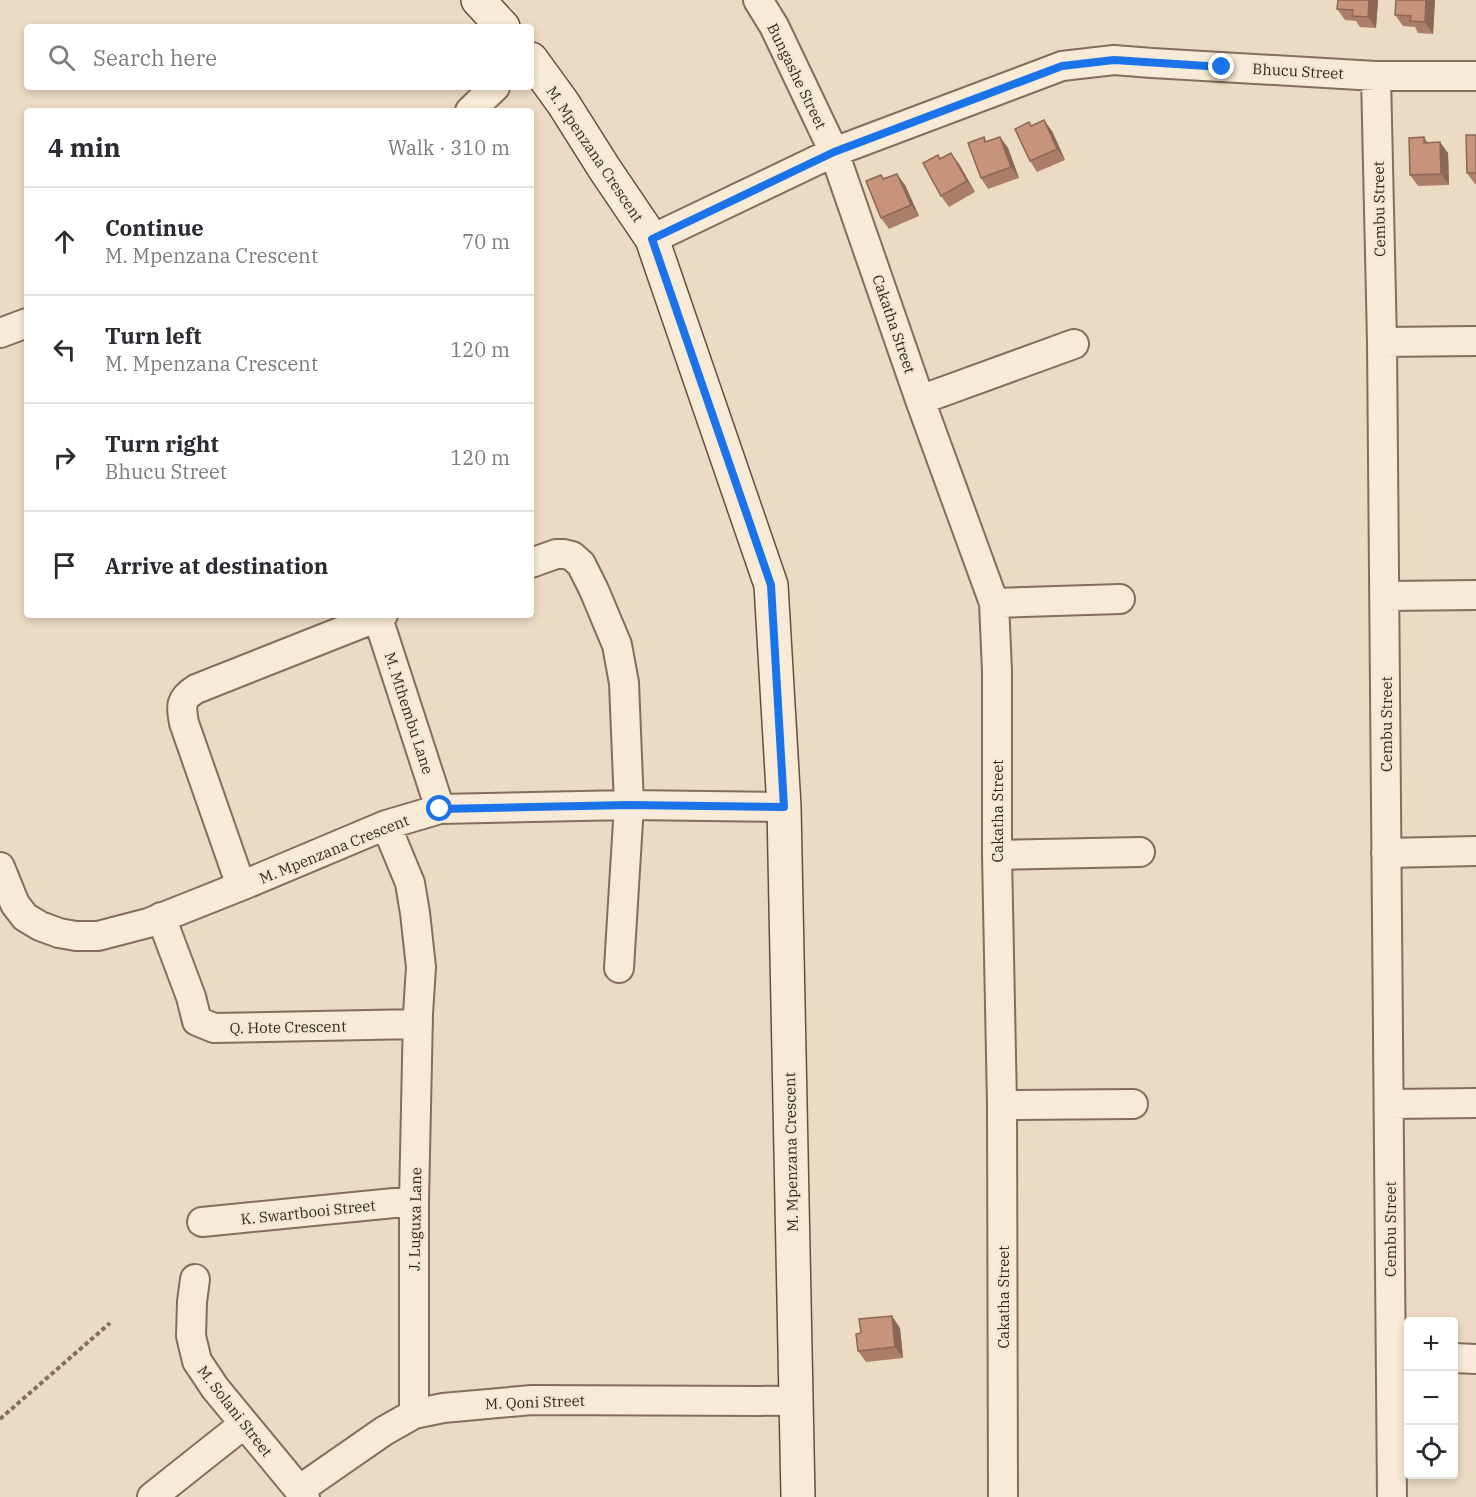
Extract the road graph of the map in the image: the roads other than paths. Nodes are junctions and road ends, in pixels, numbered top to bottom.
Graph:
1 (478, 0) edge
2 (758, 0) edge
3 (500, 24) edge
4 (534, 63) edge
5 (1376, 76) junction
6 (1476, 76) edge
7 (492, 90) edge
8 (473, 108) edge
9 (834, 152) junction
10 (652, 239) junction
11 (24, 324) edge
12 (0, 333) edge
13 (1476, 341) edge
14 (1382, 342) junction
15 (1074, 344) dead end
16 (920, 400) junction
17 (534, 562) edge
18 (1476, 595) edge
19 (1385, 596) junction
20 (1120, 599) dead end
21 (994, 603) junction
22 (374, 618) edge
23 (380, 618) edge
24 (629, 805) junction
25 (784, 807) junction
26 (440, 809) junction
27 (386, 825) junction
28 (1476, 851) edge
29 (1140, 852) dead end
30 (1386, 853) junction
31 (997, 855) junction
32 (0, 867) edge
33 (241, 886) junction
34 (161, 917) junction
35 (619, 968) dead end
36 (418, 1024) junction
37 (1476, 1103) edge
38 (1132, 1104) dead end
39 (1390, 1104) junction
40 (1002, 1105) junction
41 (414, 1201) junction
42 (202, 1222) dead end
43 (195, 1279) dead end
44 (1400, 1355) edge
45 (1458, 1358) edge
46 (1476, 1359) edge
47 (796, 1401) junction
48 (414, 1414) junction
49 (244, 1424) junction
50 (302, 1494) edge
51 (152, 1497) edge
52 (798, 1497) edge
53 (1003, 1497) edge
54 (1392, 1497) edge

1 - 3 main road
2 - 9 street, Bungashe Street
4 - 10 main road, M. Mpenzana Crescent
5 - 6 street, Bhucu Street
5 - 9 street, Bhucu Street
5 - 14 street, Cembu Street
7 - 8 street
9 - 10 street, Bhucu Street
9 - 16 street, Cakatha Street
10 - 25 main road, M. Mpenzana Crescent
11 - 12 street
13 - 14 street
14 - 19 street, Cembu Street
15 - 16 street
16 - 21 street, Cakatha Street
17 - 24 street
18 - 19 street
19 - 30 street, Cembu Street
20 - 21 street
21 - 31 street, Cakatha Street
22 - 33 street
23 - 26 street, M. Mthembu Lane
24 - 25 street, M. Mpenzana Crescent
24 - 26 street, M. Mpenzana Crescent
24 - 35 street
25 - 47 main road, M. Mpenzana Crescent
26 - 27 street, M. Mpenzana Crescent
27 - 33 street, M. Mpenzana Crescent
27 - 36 street, J. Luguxa Lane
28 - 30 street
29 - 31 street
30 - 39 street, Cembu Street
31 - 40 street, Cakatha Street
32 - 34 street, M. Mpenzana Crescent
33 - 34 street, M. Mpenzana Crescent
34 - 36 street, Q. Hote Crescent
36 - 41 street, J. Luguxa Lane
37 - 39 street
38 - 40 street
39 - 44 street, Cembu Street
40 - 53 street, Cakatha Street
41 - 42 street, K. Swartbooi Street
41 - 48 street, J. Luguxa Lane
43 - 49 street, M. Solani Street
44 - 54 street, Cembu Street
45 - 46 street
47 - 48 street, M. Qoni Street
47 - 52 main road, M. Mpenzana Crescent
48 - 50 street, M. Qoni Street
49 - 50 street, M. Solani Street
49 - 51 street

